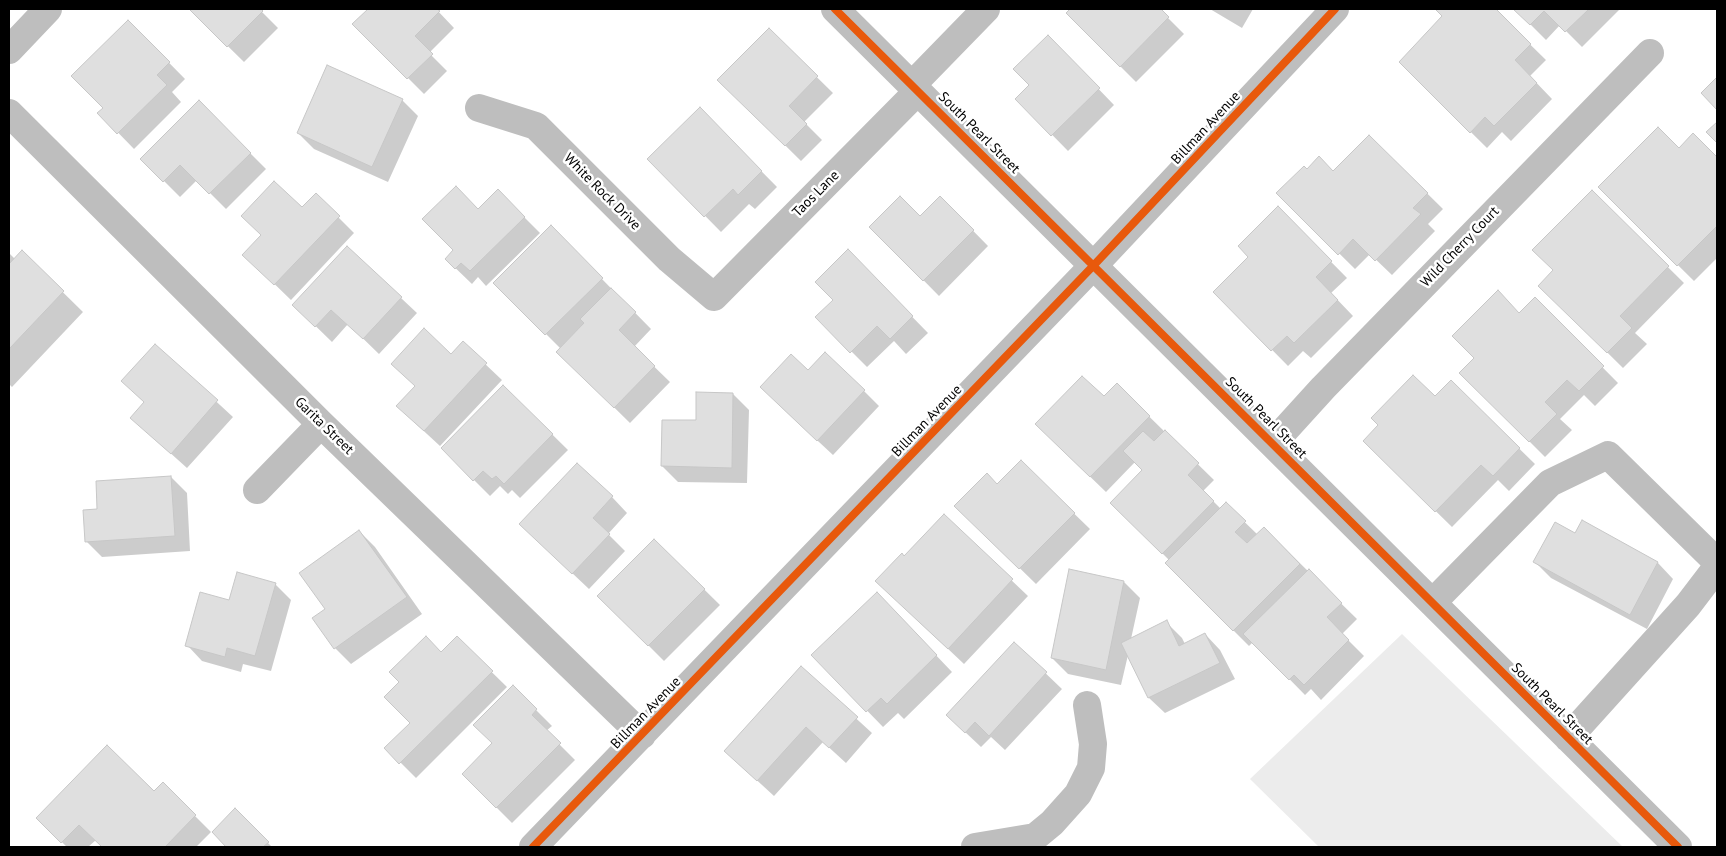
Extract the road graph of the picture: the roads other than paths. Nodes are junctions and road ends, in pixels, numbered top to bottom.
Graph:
1 (48, 9) edge
2 (835, 9) edge
3 (986, 9) edge
4 (1336, 9) edge
5 (9, 50) edge
6 (1650, 53) dead end
7 (915, 88) junction
8 (479, 108) dead end
9 (9, 113) edge
10 (1094, 265) junction
11 (714, 297) joint
12 (321, 424) junction
13 (1273, 443) junction
14 (257, 490) dead end
15 (1717, 562) edge
16 (1717, 568) edge
17 (1432, 602) junction
18 (1087, 705) dead end
19 (642, 735) junction
20 (1568, 738) junction
21 (548, 842) edge
22 (975, 847) edge
23 (1678, 847) edge

1 - 5 street
2 - 7 street, South Pearl Street
3 - 7 street, Taos Lane
4 - 10 street, Billman Avenue
6 - 13 street, Wild Cherry Court
7 - 10 street, South Pearl Street
7 - 11 street, Taos Lane
8 - 11 street, White Rock Drive
9 - 12 street, Garita Street
10 - 13 street, South Pearl Street
10 - 19 street, Billman Avenue
12 - 14 street
12 - 19 street, Garita Street
13 - 17 street, South Pearl Street
15 - 17 street
16 - 20 street
17 - 20 street, South Pearl Street
18 - 22 street
19 - 21 street, Billman Avenue
20 - 23 street, South Pearl Street

